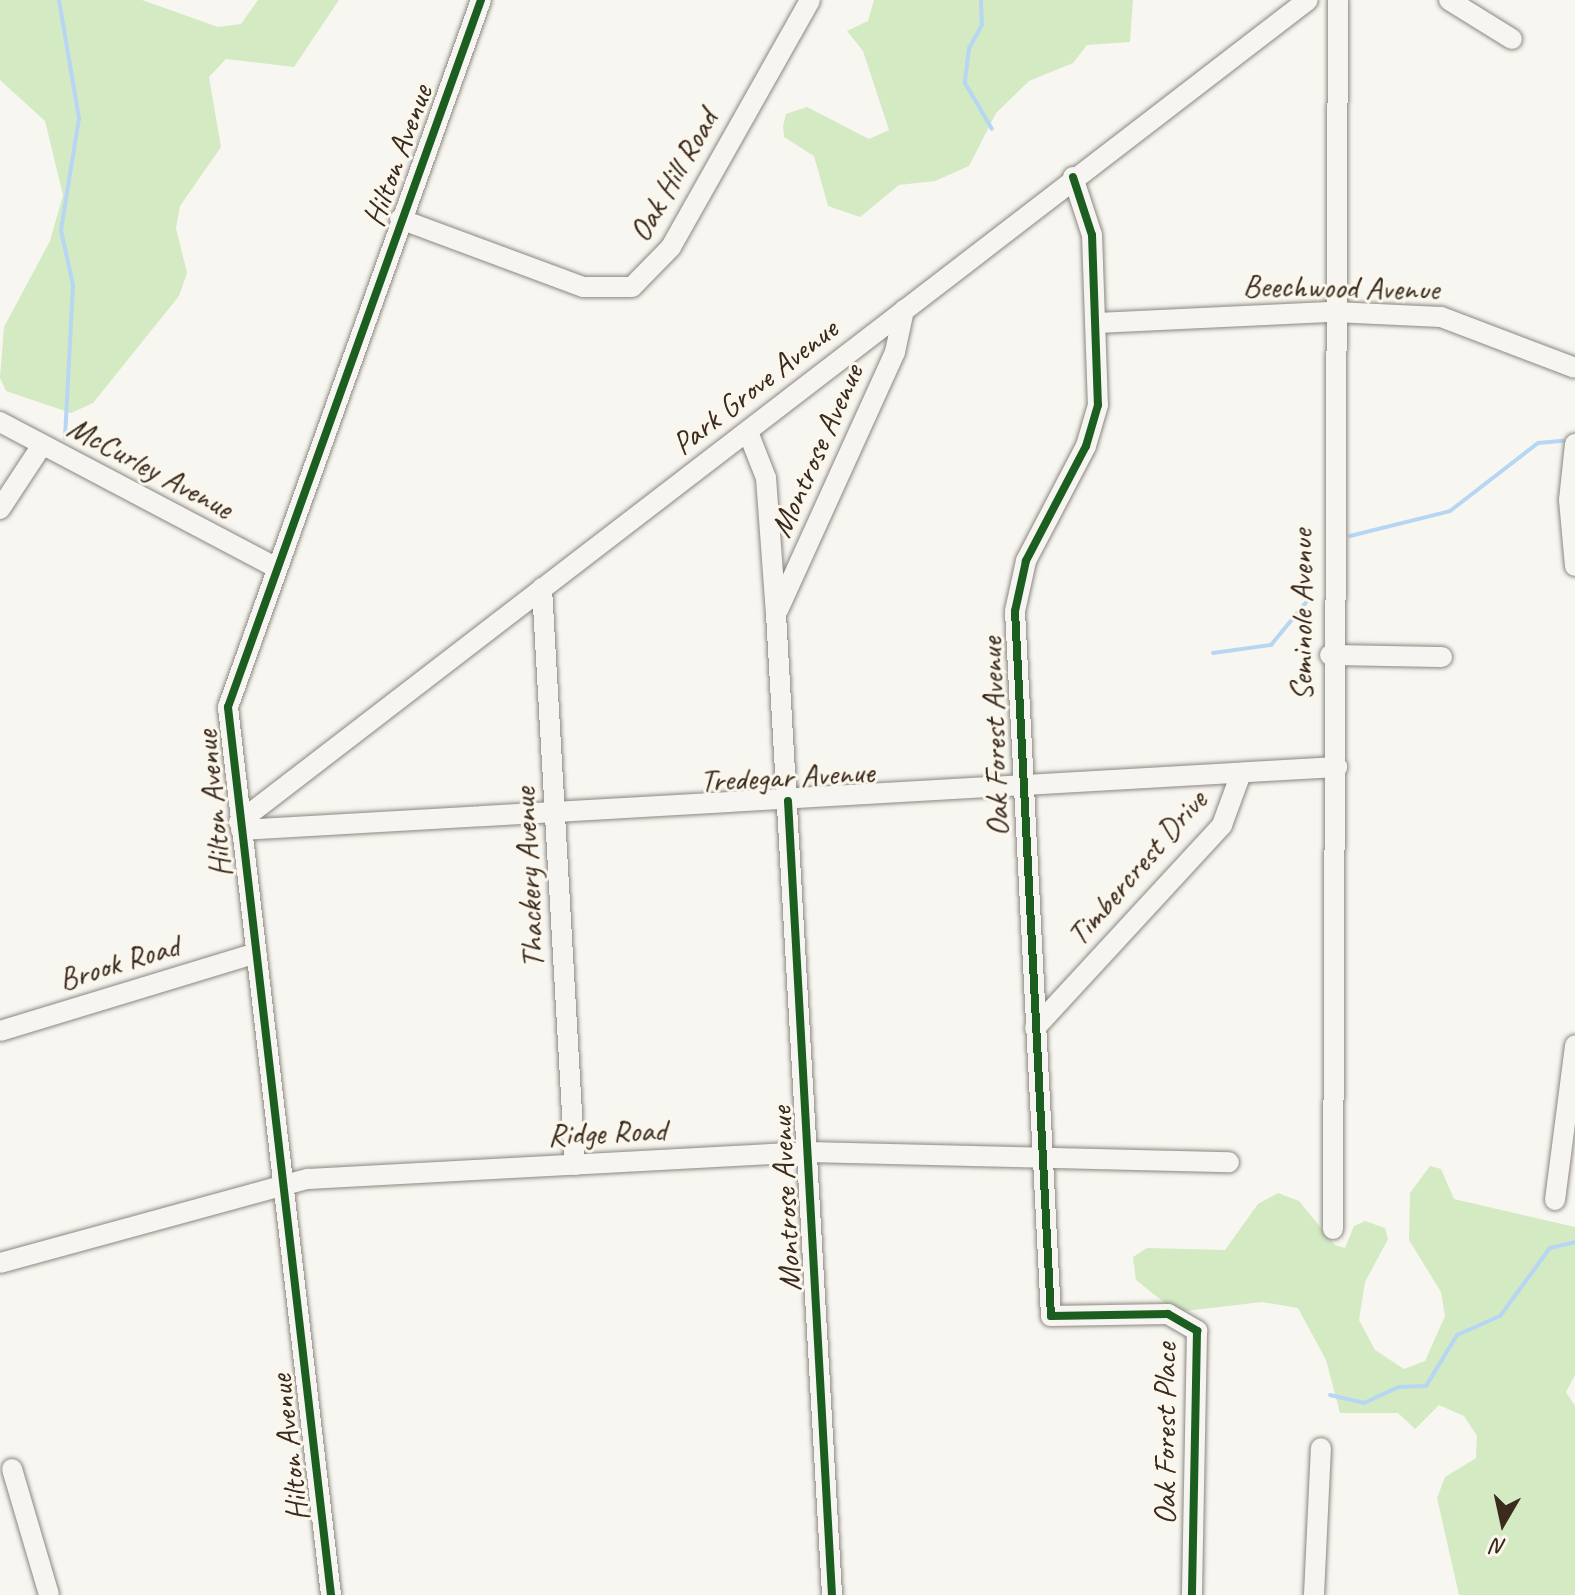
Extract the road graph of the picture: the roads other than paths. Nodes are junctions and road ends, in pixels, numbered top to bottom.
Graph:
1 (481, 0) edge
2 (810, 0) edge
3 (1308, 0) edge
4 (1338, 0) edge
5 (1449, 0) edge
6 (1512, 39) dead end
7 (1073, 177) junction
8 (400, 219) junction
9 (904, 310) junction
10 (1334, 312) junction
11 (1097, 323) junction
12 (1575, 368) edge
13 (0, 422) edge
14 (748, 432) junction
15 (1575, 444) edge
16 (42, 445) junction
17 (0, 509) edge
18 (273, 566) junction
19 (1575, 566) edge
20 (542, 588) junction
21 (776, 614) junction
22 (1330, 655) junction
23 (1442, 657) dead end
24 (1337, 767) junction
25 (1240, 776) junction
26 (1021, 786) junction
27 (788, 801) junction
28 (555, 814) junction
29 (240, 826) junction
30 (256, 953) junction
31 (1035, 1028) junction
32 (0, 1031) edge
33 (1575, 1045) edge
34 (808, 1152) junction
35 (1042, 1157) junction
36 (1229, 1162) dead end
37 (575, 1165) junction
38 (283, 1182) junction
39 (1555, 1200) dead end
40 (1333, 1229) dead end
41 (0, 1263) edge
42 (1051, 1316) joint
43 (1321, 1448) dead end
44 (12, 1469) dead end
45 (49, 1595) edge
46 (331, 1595) edge
47 (832, 1595) edge
48 (1192, 1595) edge
49 (1314, 1595) edge

1 - 8 street, Hilton Avenue
2 - 8 street, Oak Hill Road
3 - 7 street, Park Grove Avenue
4 - 10 street, Seminole Avenue
5 - 6 street
7 - 9 street, Park Grove Avenue
7 - 11 street, Oak Forest Avenue
8 - 18 street, Hilton Avenue
9 - 14 street, Park Grove Avenue
9 - 21 street, Montrose Avenue
10 - 11 street, Beechwood Avenue
10 - 12 street, Beechwood Avenue
10 - 22 street, Seminole Avenue
11 - 26 street, Oak Forest Avenue
13 - 16 street, McCurley Avenue
14 - 20 street, Park Grove Avenue
14 - 21 street, Montrose Avenue
15 - 19 street
16 - 17 street
16 - 18 street, McCurley Avenue
18 - 29 street, Hilton Avenue
20 - 28 street, Thackery Avenue
20 - 29 street, Park Grove Avenue
21 - 27 street, Montrose Avenue
22 - 23 street
22 - 24 street, Seminole Avenue
24 - 25 street, Tredegar Avenue
24 - 40 street, Seminole Avenue
25 - 26 street, Tredegar Avenue
25 - 31 street, Timbercrest Drive
26 - 27 street, Tredegar Avenue
26 - 31 street, Oak Forest Avenue
27 - 28 street, Tredegar Avenue
27 - 34 street, Montrose Avenue
28 - 29 street, Tredegar Avenue
28 - 37 street, Thackery Avenue
29 - 30 street, Hilton Avenue
30 - 32 street, Brook Road
30 - 38 street, Hilton Avenue
31 - 35 street, Oak Forest Avenue
33 - 39 street
34 - 35 street, Ridge Road
34 - 37 street, Ridge Road
34 - 47 street, Montrose Avenue
35 - 36 street, Ridge Road
35 - 42 street, Oak Forest Avenue
37 - 38 street, Ridge Road
38 - 41 street, Ridge Road
38 - 46 street, Hilton Avenue
42 - 48 street, Oak Forest Place
43 - 49 street
44 - 45 street

